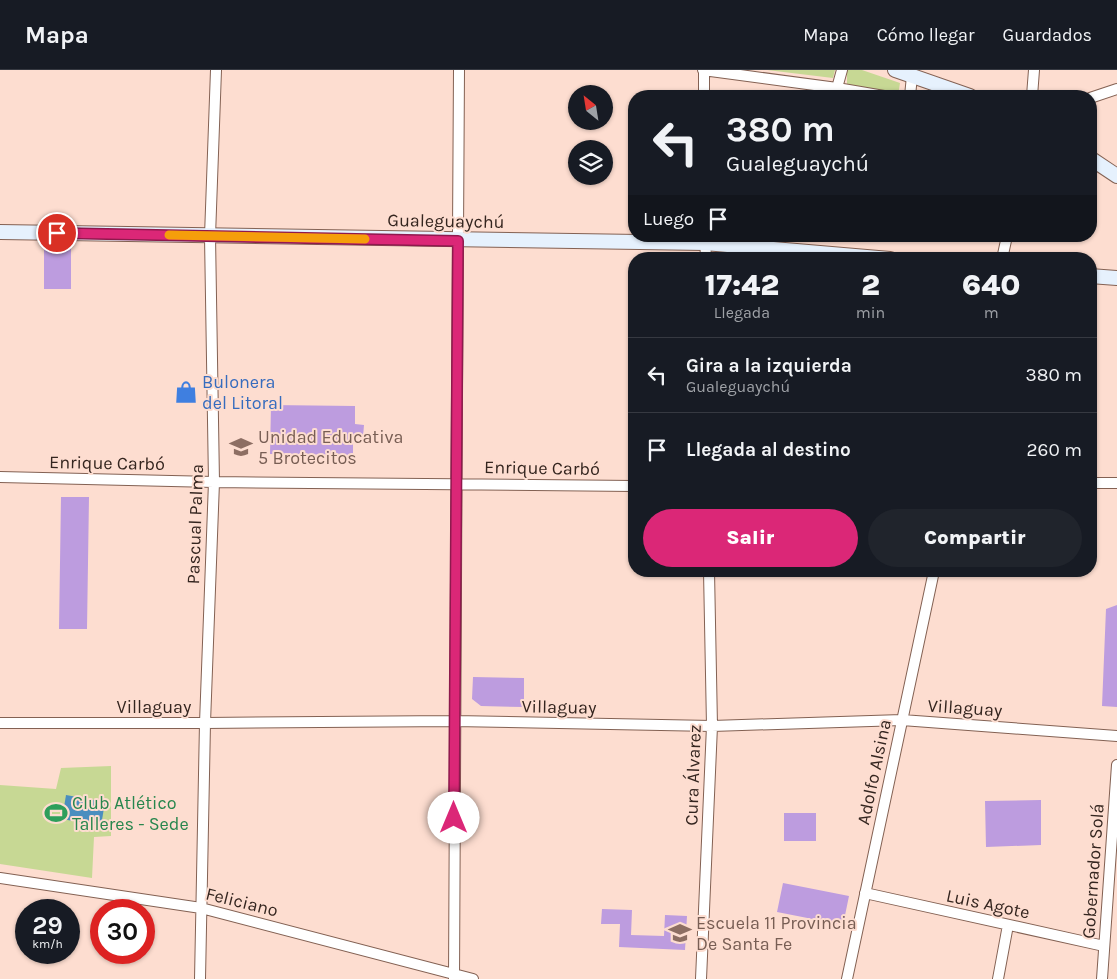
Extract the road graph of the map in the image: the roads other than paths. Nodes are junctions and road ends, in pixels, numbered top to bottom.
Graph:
1 (216, 70) edge
2 (459, 70) edge
3 (703, 70) edge
4 (842, 70) edge
5 (895, 70) edge
6 (1034, 70) edge
7 (912, 76) junction
8 (838, 88) junction
9 (1117, 89) edge
10 (704, 90) edge
11 (850, 90) edge
12 (911, 90) edge
13 (953, 90) edge
14 (1032, 90) edge
15 (1097, 96) edge
16 (1097, 163) edge
17 (1117, 176) edge
18 (0, 232) edge
19 (210, 236) junction
20 (628, 240) edge
21 (458, 241) junction
22 (724, 242) edge
23 (822, 252) edge
24 (1097, 277) edge
25 (1117, 278) edge
26 (0, 477) edge
27 (214, 482) junction
28 (1097, 483) edge
29 (1117, 483) edge
30 (457, 484) junction
31 (628, 486) edge
32 (709, 577) edge
33 (933, 577) edge
34 (902, 720) junction
35 (454, 721) junction
36 (0, 723) edge
37 (205, 723) junction
38 (712, 726) junction
39 (1117, 736) edge
40 (1117, 765) edge
41 (0, 878) edge
42 (865, 893) junction
43 (201, 908) junction
44 (1008, 925) junction
45 (1104, 946) junction
46 (454, 976) edge
47 (200, 979) edge
48 (472, 979) edge
49 (701, 979) edge
50 (847, 979) edge
51 (998, 979) edge
52 (1102, 979) edge

1 - 19 street, Pascual Palma
2 - 21 street
3 - 8 street
3 - 10 street
4 - 8 street
5 - 7 street
6 - 14 street
7 - 12 street
7 - 13 street
8 - 11 street
9 - 15 street
16 - 17 street
18 - 19 street, Gualeguaychú
19 - 21 street, Gualeguaychú
19 - 27 street, Pascual Palma
20 - 21 street, Gualeguaychú
21 - 30 street
22 - 23 street, Gualeguaychú
24 - 25 street
26 - 27 street, Enrique Carbó
27 - 30 street, Enrique Carbó
27 - 37 street, Pascual Palma
28 - 29 street
30 - 31 street, Enrique Carbó
30 - 35 street
32 - 38 street, Cura Álvarez
33 - 34 street, Adolfo Alsina
34 - 38 street, Villaguay
34 - 39 street, Villaguay
34 - 42 street, Adolfo Alsina
35 - 37 street, Villaguay
35 - 38 street, Villaguay
35 - 46 street
36 - 37 street, Villaguay
37 - 43 street, Pascual Palma
38 - 49 street, Cura Álvarez
40 - 45 street, Gobernador Solá
41 - 43 street, Feliciano
42 - 44 street, Luis Agote
42 - 50 street, Adolfo Alsina
43 - 46 street, Feliciano
43 - 47 street, Pascual Palma
44 - 45 street, Luis Agote
44 - 51 street
45 - 52 street, Gobernador Solá
46 - 48 street, Feliciano

